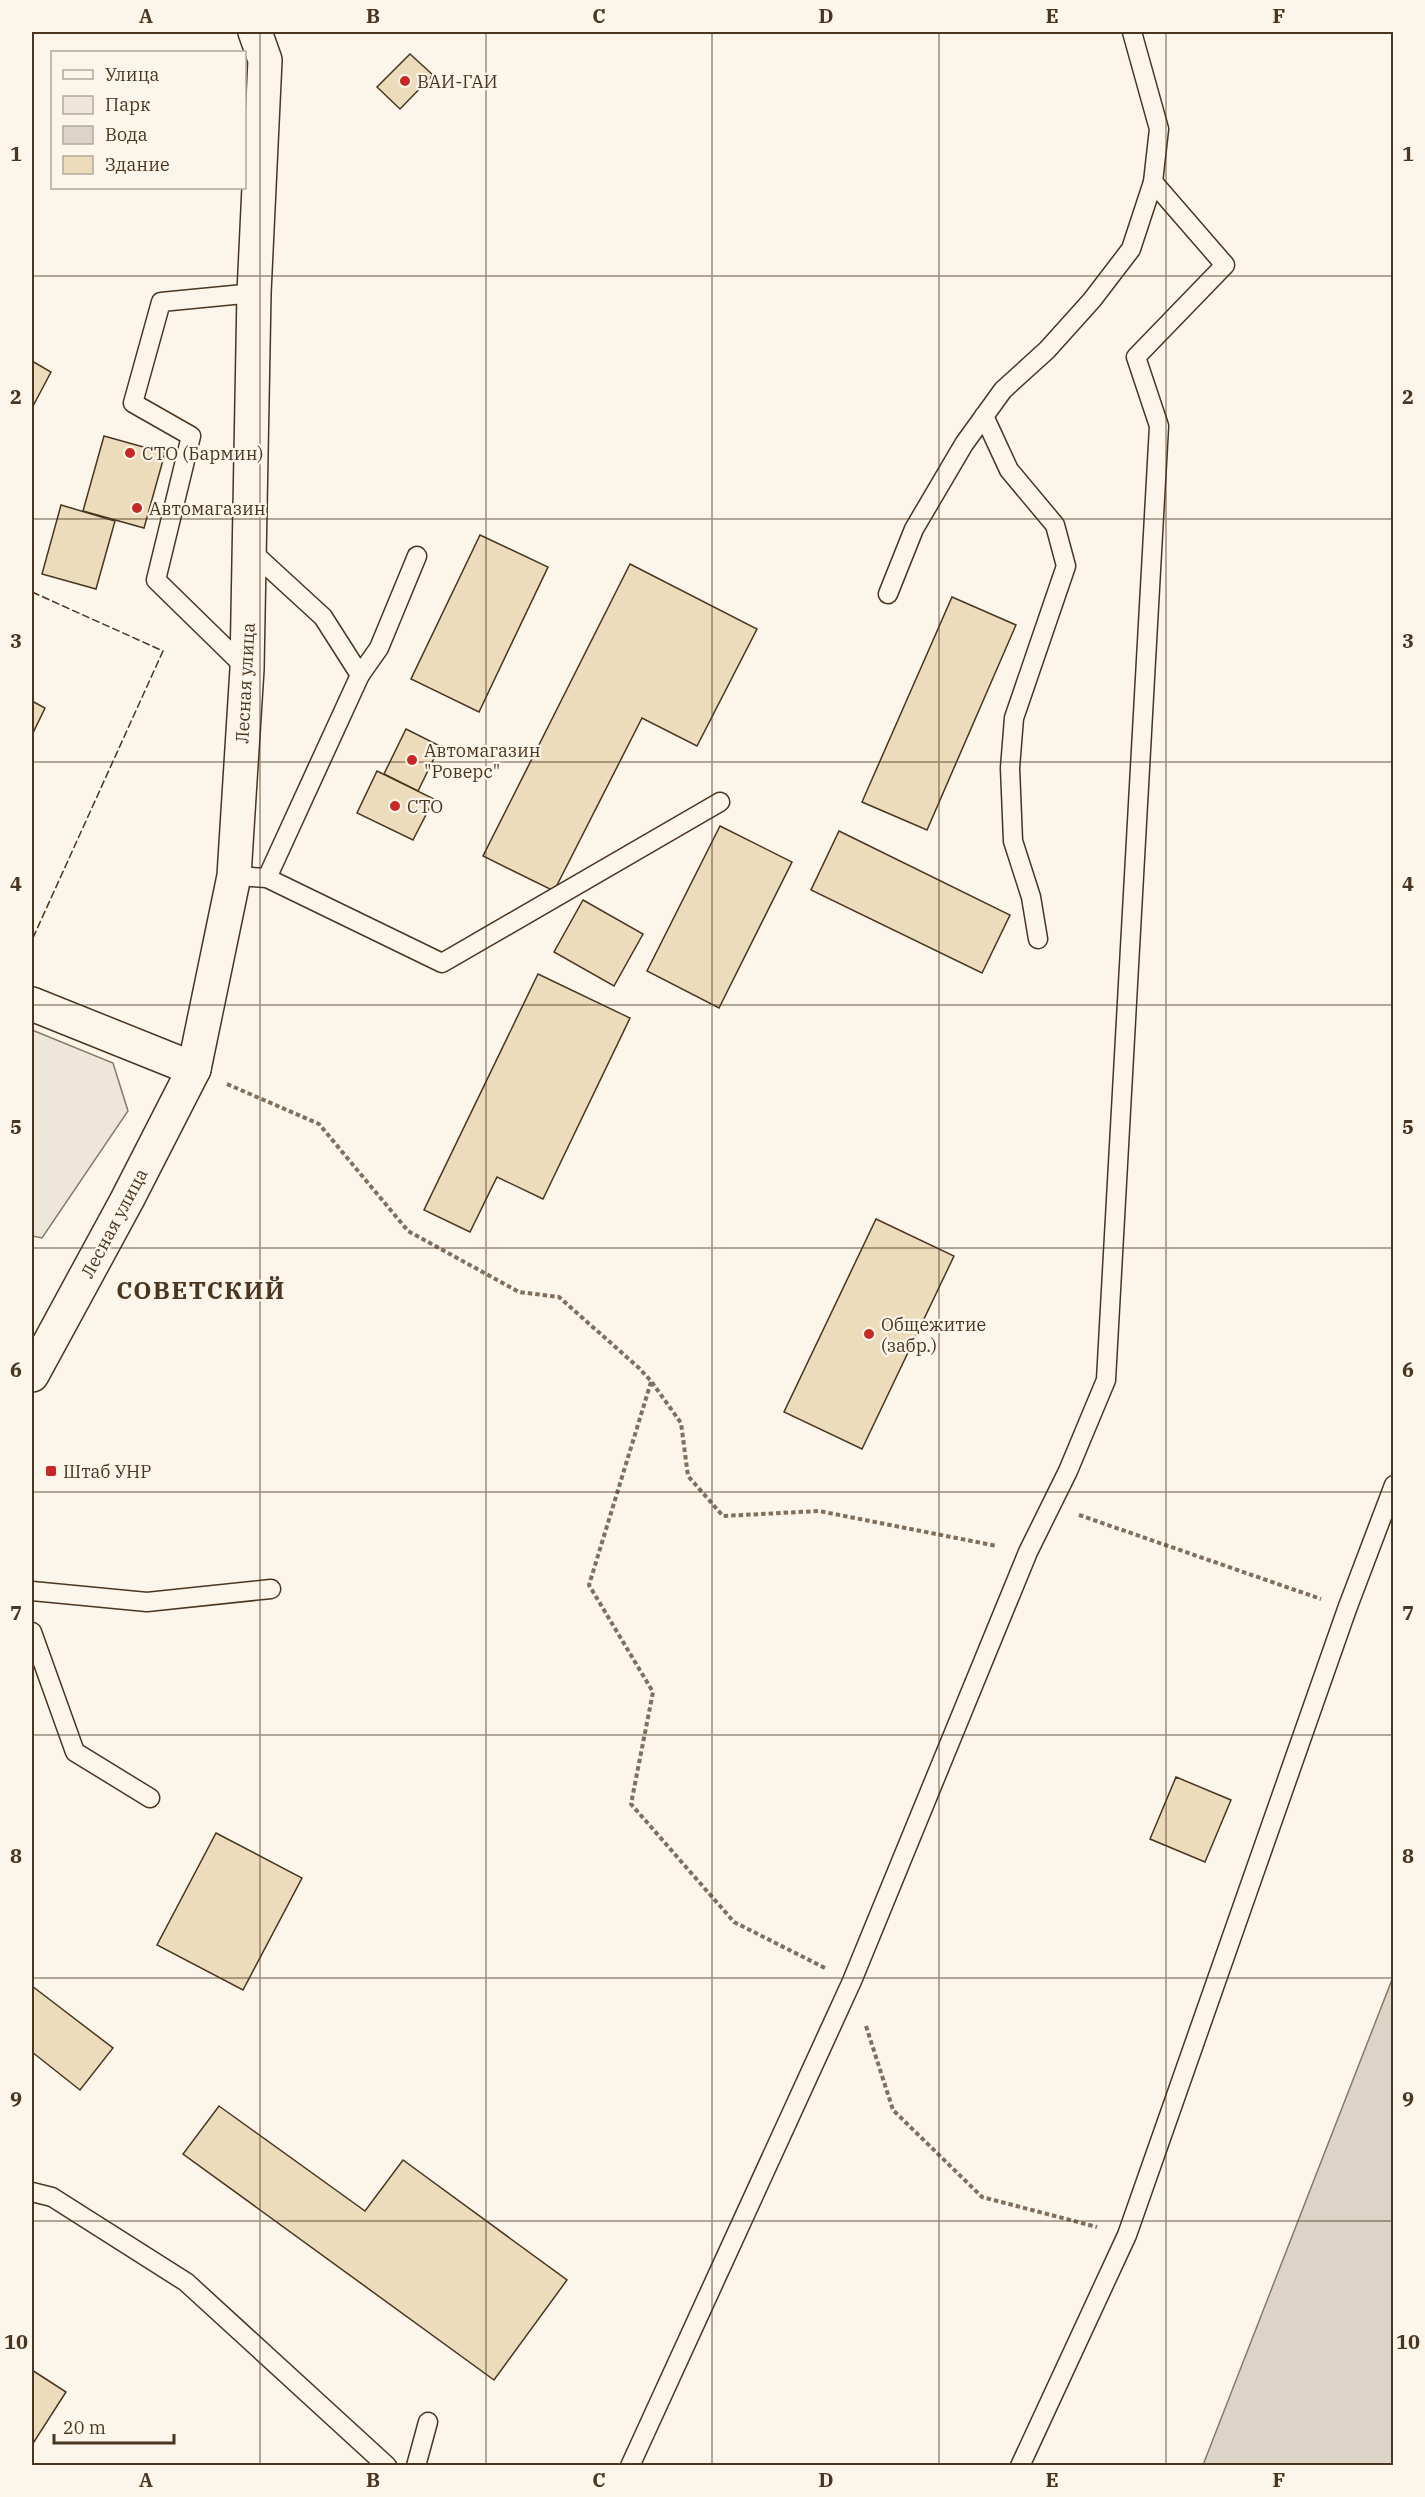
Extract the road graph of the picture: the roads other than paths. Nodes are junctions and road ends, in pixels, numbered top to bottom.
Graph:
1 (255, 32) edge
2 (1132, 32) edge
3 (1153, 182) junction
4 (254, 293) junction
5 (984, 416) junction
6 (250, 550) junction
7 (417, 556) dead end
8 (888, 594) dead end
9 (247, 669) junction
10 (360, 675) junction
11 (720, 802) dead end
12 (234, 876) junction
13 (267, 878) junction
14 (1038, 939) dead end
15 (32, 1004) edge
16 (194, 1069) junction
17 (32, 1375) edge
18 (1394, 1485) edge
19 (271, 1589) dead end
20 (32, 1591) edge
21 (32, 1632) edge
22 (150, 1797) dead end
23 (32, 2192) edge
24 (428, 2422) dead end
25 (387, 2466) edge
26 (416, 2466) edge
27 (630, 2466) edge
28 (1020, 2466) edge

1 - 4 main road, Лесная улица
2 - 3 lane
3 - 5 lane
3 - 27 lane
4 - 6 main road, Лесная улица
4 - 9 lane
5 - 8 lane
5 - 14 lane
6 - 9 main road, Лесная улица
6 - 10 lane
7 - 10 lane
9 - 12 main road, Лесная улица
10 - 13 lane
11 - 13 lane
12 - 13 lane
12 - 16 main road, Лесная улица
15 - 16 main road
16 - 17 main road, Лесная улица
18 - 28 lane
19 - 20 lane
21 - 22 lane
23 - 25 lane
24 - 26 lane

